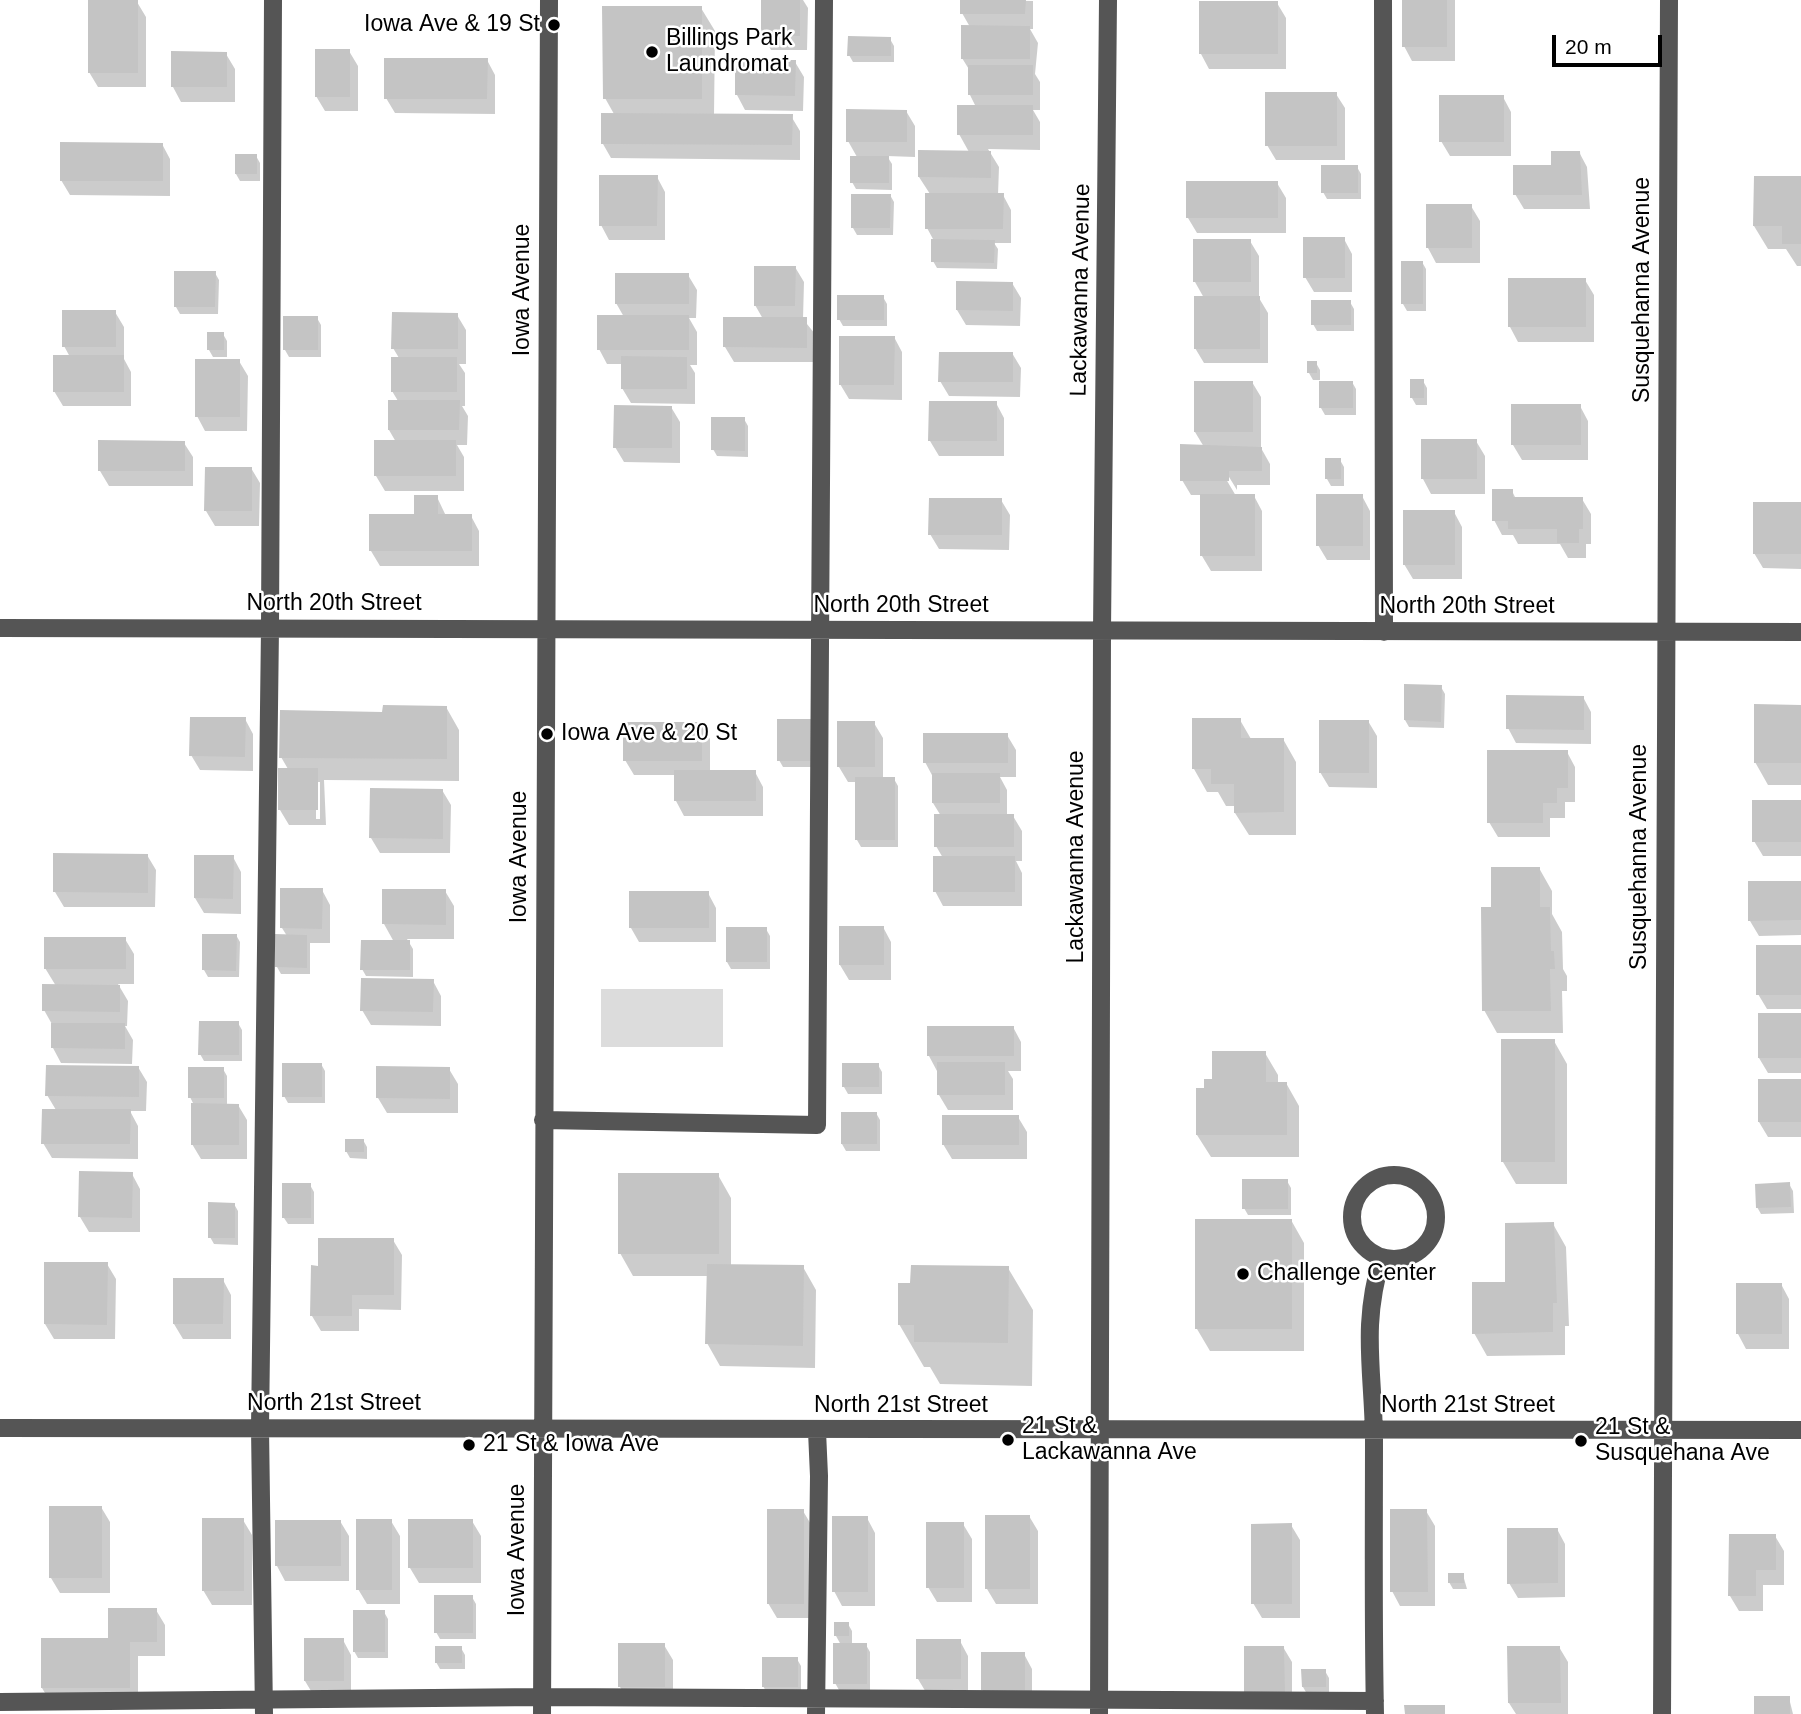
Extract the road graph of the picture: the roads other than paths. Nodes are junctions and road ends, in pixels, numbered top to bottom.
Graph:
1 (272, 0) edge
2 (549, 0) edge
3 (824, 0) edge
4 (1108, 0) edge
5 (1383, 0) edge
6 (1669, 0) edge
7 (0, 628) edge
8 (270, 628) junction
9 (545, 629) junction
10 (821, 631) junction
11 (1102, 631) junction
12 (1665, 631) junction
13 (1384, 632) junction
14 (1801, 632) edge
15 (543, 1120) junction
16 (1382, 1257) junction
17 (0, 1428) edge
18 (260, 1428) junction
19 (543, 1429) junction
20 (1374, 1430) junction
21 (1801, 1430) edge
22 (817, 1431) junction
23 (1099, 1431) junction
24 (1662, 1431) junction
25 (0, 1702) edge
26 (542, 1706) edge
27 (816, 1706) edge
28 (264, 1707) edge
29 (1099, 1707) edge
30 (1375, 1707) edge
31 (1662, 1714) edge

1 - 8 street
2 - 9 street, Iowa Avenue
3 - 10 street
4 - 11 street, Lackawanna Avenue
5 - 13 street
6 - 12 street, Susquehanna Avenue
7 - 8 street, North 20th Street
8 - 9 street, North 20th Street
8 - 18 street
9 - 10 street, North 20th Street
9 - 15 street, Iowa Avenue
10 - 11 street, North 20th Street
10 - 15 street
11 - 13 street, North 20th Street
11 - 23 street, Lackawanna Avenue
12 - 13 street, North 20th Street
12 - 14 street, North 20th Street
12 - 24 street, Susquehanna Avenue
15 - 19 street, Iowa Avenue
16 - 16 street
16 - 20 street
17 - 18 street, North 21st Street
18 - 19 street, North 21st Street
18 - 28 street
19 - 22 street, North 21st Street
19 - 26 street, Iowa Avenue
20 - 23 street, North 21st Street
20 - 24 street, North 21st Street
20 - 30 street
21 - 24 street, North 21st Street
22 - 23 street, North 21st Street
22 - 27 street
23 - 29 street, Lackawanna Avenue
24 - 31 street, Susquehanna Avenue
25 - 28 street
26 - 27 street
26 - 28 street
27 - 29 street
29 - 30 street

